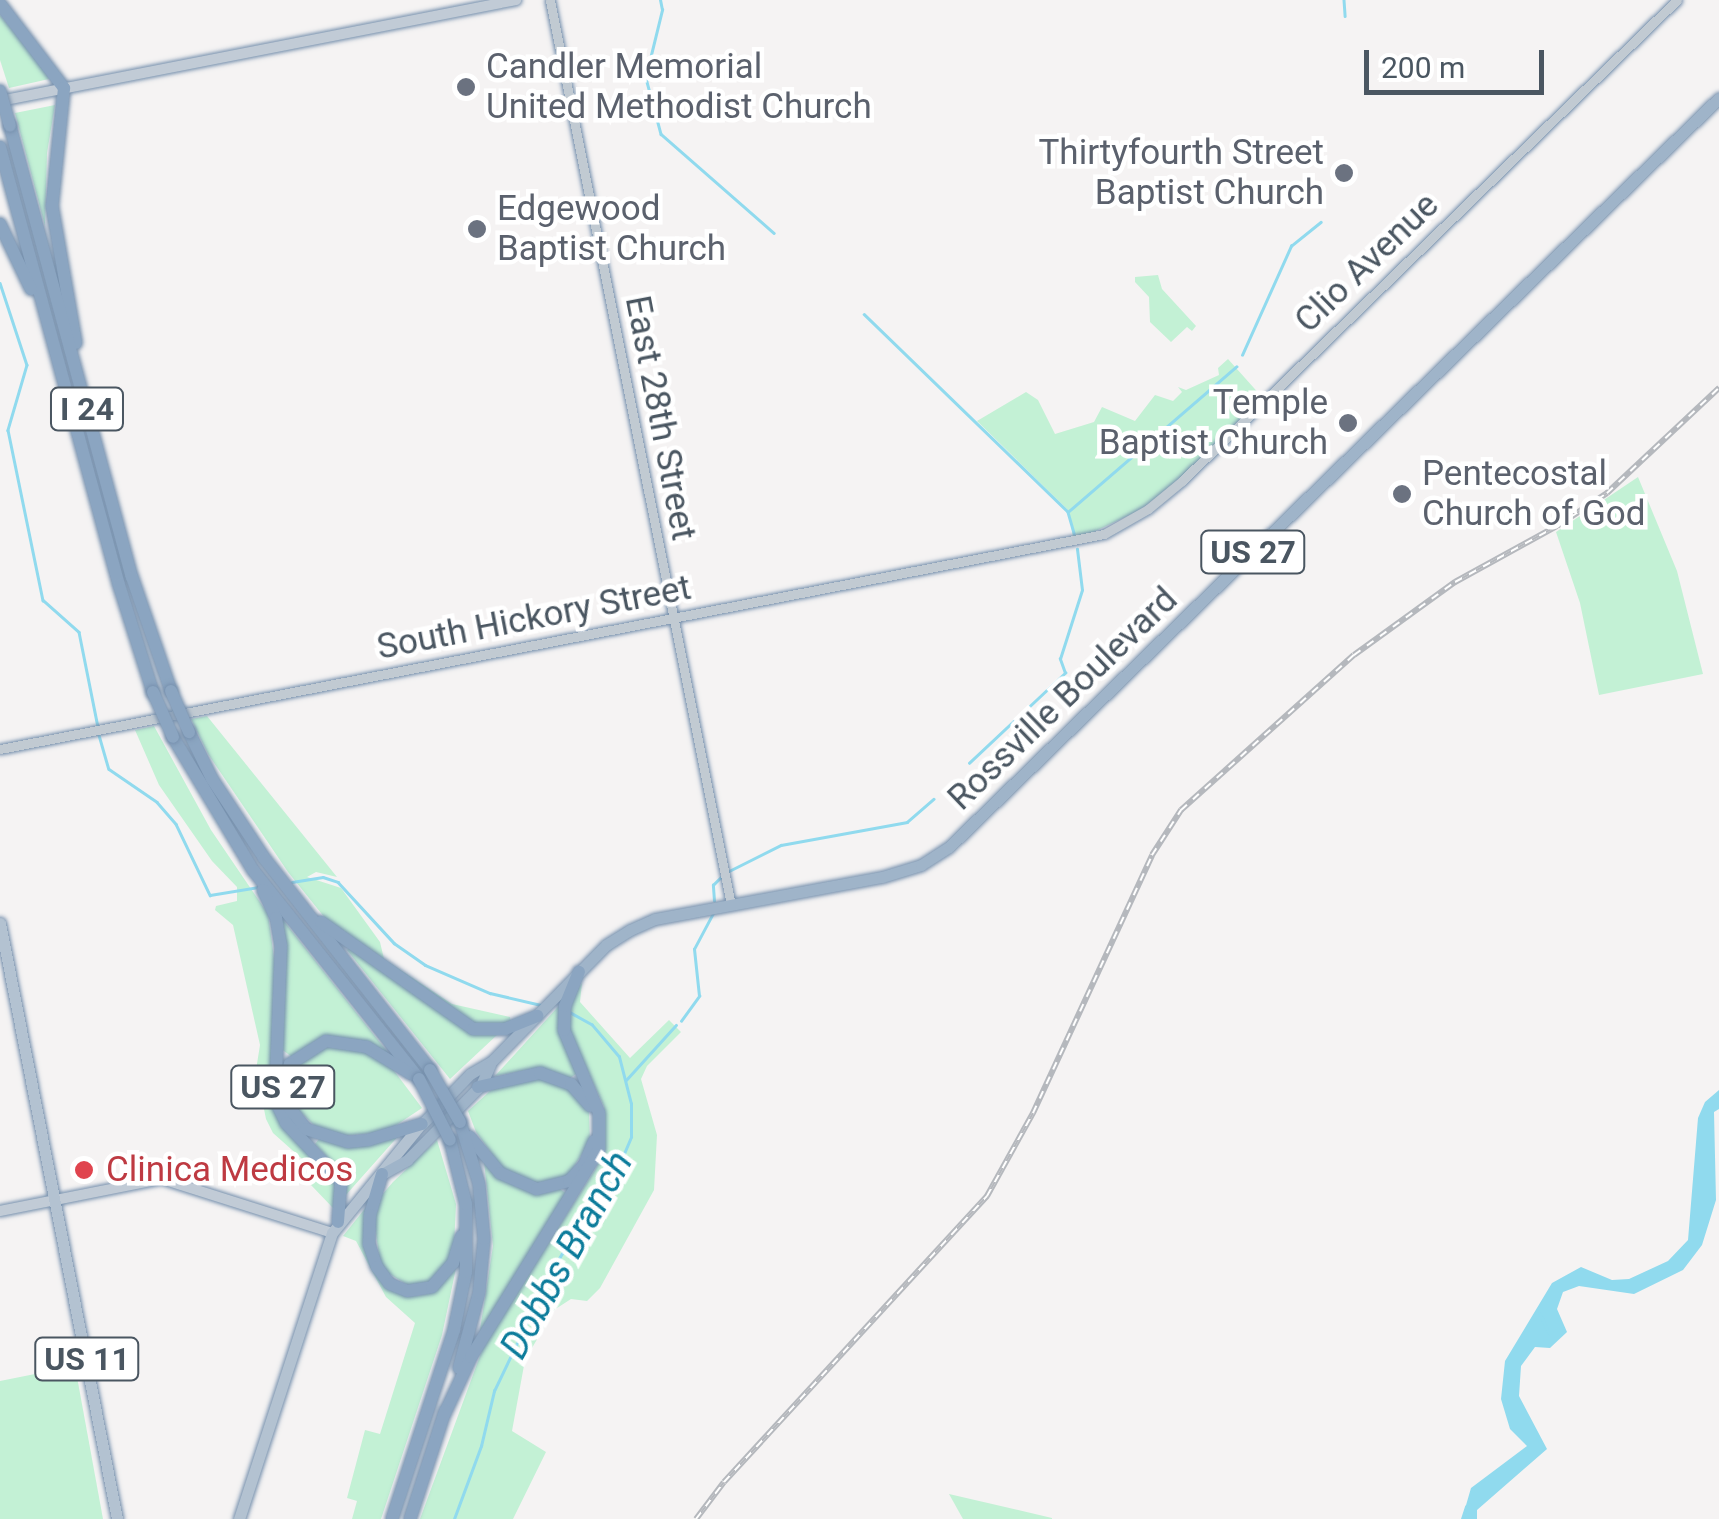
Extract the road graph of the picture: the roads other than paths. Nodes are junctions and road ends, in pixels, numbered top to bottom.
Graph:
1 (516, 0) edge
2 (550, 0) edge
3 (1677, 0) edge
4 (0, 4) edge
5 (64, 88) junction
6 (0, 91) edge
7 (1719, 98) edge
8 (0, 101) edge
9 (0, 147) edge
10 (0, 224) edge
11 (48, 329) junction
12 (83, 395) junction
13 (1079, 540) joint
14 (673, 620) junction
15 (0, 750) edge
16 (253, 870) junction
17 (730, 905) junction
18 (302, 907) junction
19 (0, 923) edge
20 (579, 972) junction
21 (544, 1009) junction
22 (491, 1062) junction
23 (425, 1075) junction
24 (478, 1087) junction
25 (460, 1122) junction
26 (422, 1124) junction
27 (382, 1174) junction
28 (58, 1200) junction
29 (466, 1204) junction
30 (0, 1211) edge
31 (335, 1227) junction
32 (444, 1415) junction
33 (118, 1519) edge
34 (239, 1519) edge
35 (392, 1519) edge
36 (410, 1519) edge

1 - 5 main road
2 - 14 street, East 28th Street
3 - 13 street, Clio Avenue
4 - 5 highway
5 - 8 main road
5 - 12 highway
6 - 12 highway, I 24, bridge
7 - 17 highway, Rossville Boulevard / US 27
9 - 11 highway, I 24
10 - 11 highway
11 - 16 highway, I 24, bridge
12 - 18 highway, I 24, bridge
13 - 14 street, South Hickory Street
14 - 15 street, South Hickory Street
14 - 17 street, East 28th Street
16 - 23 highway, I 24
16 - 31 highway
17 - 20 highway, Rossville Boulevard / US 27
18 - 21 highway
18 - 23 highway, I 24
19 - 28 main road, US 11
20 - 21 highway, Rossville Boulevard / US 27
20 - 32 highway
21 - 22 highway, Rossville Boulevard / US 27
22 - 24 highway, Rossville Boulevard
22 - 26 highway, Rossville Boulevard / US 27
23 - 25 highway, I 24, bridge
23 - 26 highway, US 27
23 - 29 highway, I 24, bridge
24 - 25 highway
24 - 27 highway, Rossville Boulevard
25 - 32 highway, I 24
26 - 27 main road, Rossville Boulevard
27 - 29 highway
27 - 31 main road, Rossville Boulevard
28 - 30 main road
28 - 31 main road
28 - 33 main road, US 11
29 - 35 highway, I 24
31 - 34 main road, Rossville Boulevard
32 - 36 highway, I 24

